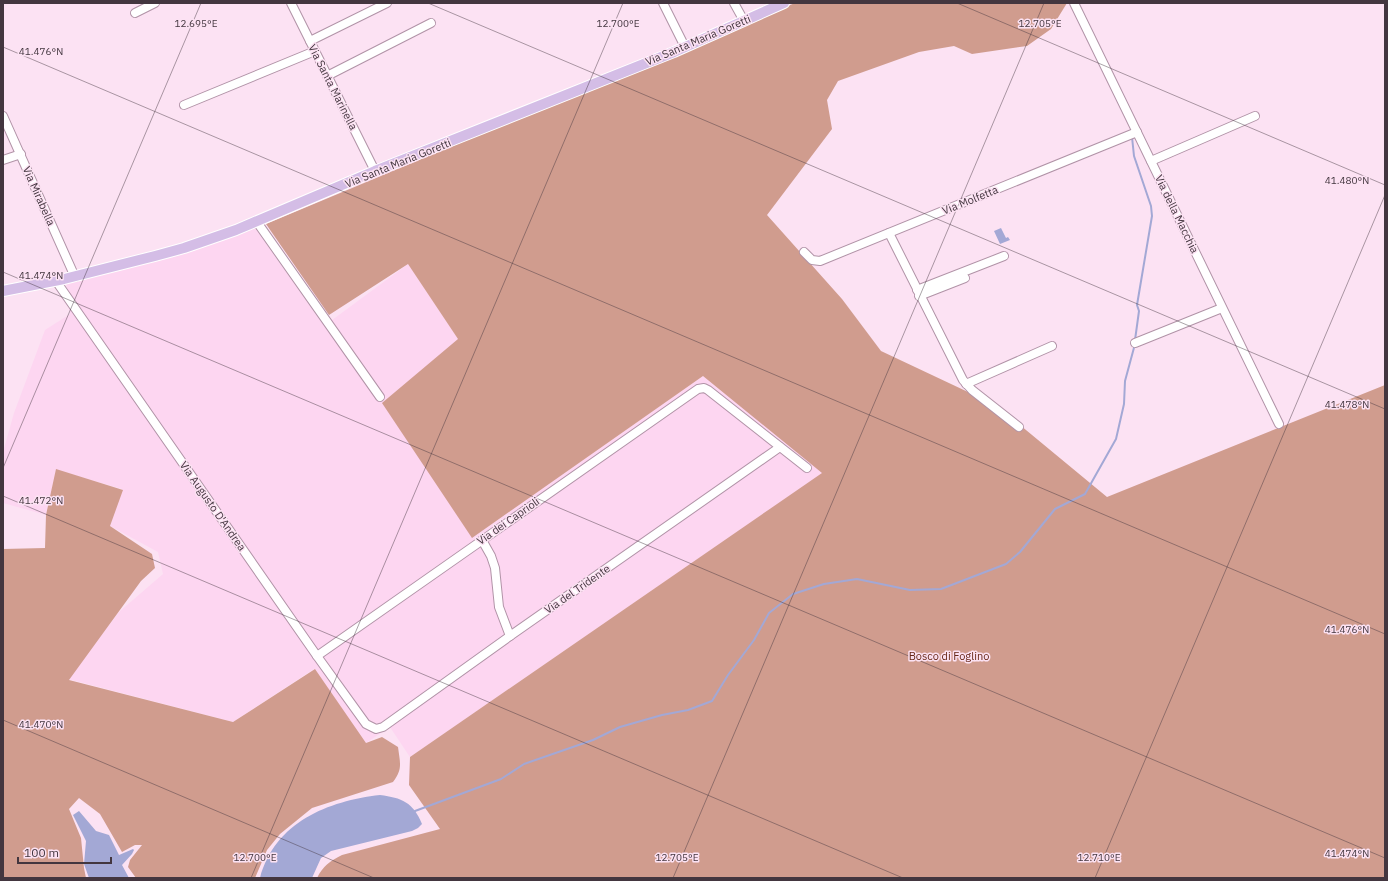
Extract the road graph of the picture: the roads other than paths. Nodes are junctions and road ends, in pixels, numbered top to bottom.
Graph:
1 (155, 3) edge
2 (291, 3) edge
3 (387, 3) edge
4 (663, 3) edge
5 (734, 3) edge
6 (784, 3) edge
7 (1074, 3) edge
8 (135, 13) dead end
9 (744, 21) junction
10 (431, 23) dead end
11 (310, 41) junction
12 (685, 47) junction
13 (315, 51) junction
14 (327, 76) junction
15 (184, 106) dead end
16 (3, 116) edge
17 (1255, 116) dead end
18 (1133, 133) junction
19 (21, 154) junction
20 (3, 160) edge
21 (1151, 161) junction
22 (375, 171) junction
23 (257, 222) junction
24 (889, 233) junction
25 (804, 252) dead end
26 (1004, 256) dead end
27 (986, 269) dead end
28 (75, 277) junction
29 (56, 281) junction
30 (3, 291) edge
31 (918, 293) junction
32 (1222, 308) junction
33 (1135, 343) dead end
34 (1052, 346) dead end
35 (966, 384) junction
36 (380, 397) dead end
37 (1279, 424) dead end
38 (1019, 427) dead end
39 (780, 447) junction
40 (807, 468) dead end
41 (482, 540) junction
42 (510, 636) junction
43 (317, 656) junction
44 (373, 729) joint

1 - 8 street
2 - 11 street, Via Santa Marinella
3 - 11 street
4 - 12 street
5 - 9 street
6 - 9 main road, Via Santa Maria Goretti
7 - 18 street, Via della Macchia
9 - 12 main road, Via Santa Maria Goretti
10 - 14 street
11 - 13 street, Via Santa Marinella
12 - 22 main road, Via Santa Maria Goretti
13 - 14 street, Via Santa Marinella
13 - 15 street
14 - 22 street, Via Santa Marinella
16 - 19 street, Via Mirabella
17 - 21 street
18 - 21 street, Via della Macchia
18 - 24 street, Via Molfetta
19 - 20 street
19 - 28 street, Via Mirabella
21 - 32 street, Via della Macchia
22 - 23 main road, Via Santa Maria Goretti
23 - 28 main road, Via Santa Maria Goretti
23 - 36 street
24 - 25 street, Via Molfetta
24 - 31 street
26 - 31 street
27 - 31 street
28 - 29 main road, Via Santa Maria Goretti
29 - 30 main road, Via Santa Maria Goretti
29 - 43 street, Via Augusto D'Andrea
31 - 35 street
32 - 33 street
32 - 37 street, Via della Macchia
34 - 35 street
35 - 38 street
39 - 40 street
39 - 41 street, Via dei Caprioli
39 - 42 street, Via del Tridente
41 - 42 street
41 - 43 street, Via dei Caprioli
42 - 44 street, Via del Tridente
43 - 44 street, Via Augusto D'Andrea

